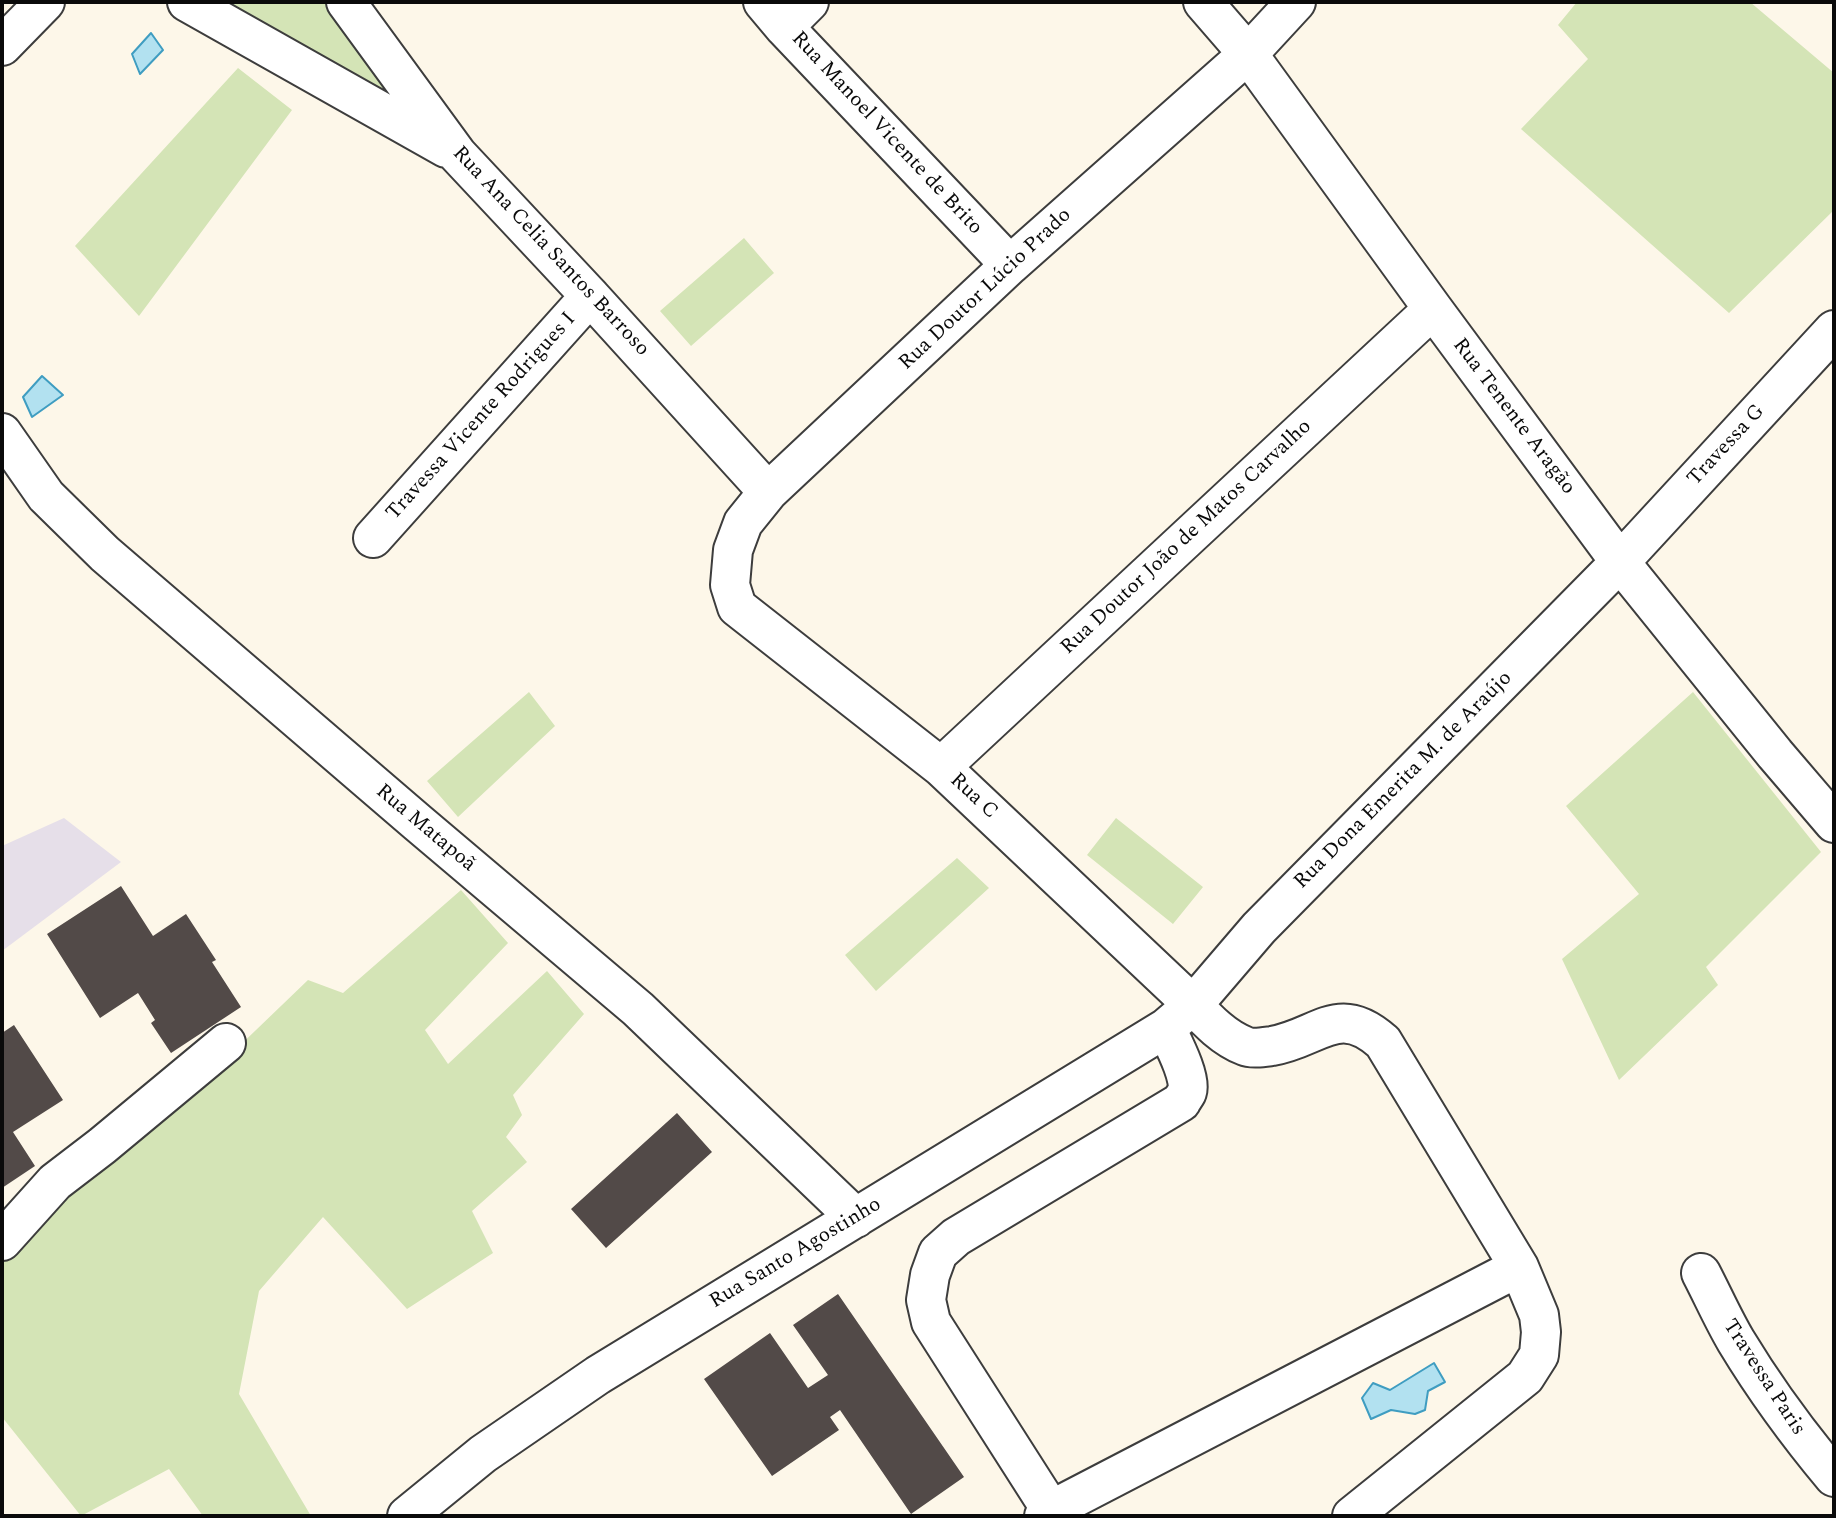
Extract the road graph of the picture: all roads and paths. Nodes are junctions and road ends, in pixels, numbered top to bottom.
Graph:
1 (45, 2) edge
2 (187, 2) edge
3 (346, 2) edge
4 (1203, 2) edge
5 (1296, 2) edge
6 (786, 10) edge
7 (2, 46) edge
8 (1248, 54) junction
9 (457, 154) junction
10 (1010, 265) junction
11 (590, 296) junction
12 (1433, 309) junction
13 (1834, 330) edge
14 (2, 433) edge
15 (768, 492) junction
16 (373, 538) dead end
17 (1620, 562) junction
18 (737, 607) joint
19 (941, 767) junction
20 (1834, 822) edge
21 (1180, 1016) junction
22 (226, 1043) dead end
23 (856, 1218) junction
24 (2, 1241) edge
25 (1519, 1267) junction
26 (1701, 1273) dead end
27 (1834, 1477) edge
28 (1048, 1513) edge
29 (407, 1516) edge
30 (1352, 1516) edge

1 - 7 street
2 - 9 street
3 - 9 street, Rua Ana Celia Santos Barroso
4 - 8 street, Rua Tenente Aragão
5 - 8 street, Rua Doutor Lúcio Prado
6 - 10 street, Rua Manoel Vicente de Brito
8 - 10 street, Rua Doutor Lúcio Prado
8 - 12 street, Rua Tenente Aragão
9 - 11 street, Rua Ana Celia Santos Barroso
10 - 15 street, Rua Doutor Lúcio Prado
11 - 15 street, Rua Ana Celia Santos Barroso
11 - 16 street, Travessa Vicente Rodrigues I
12 - 17 street, Rua Tenente Aragão
12 - 19 street, Rua Doutor João de Matos Carvalho
13 - 17 street, Travessa G
14 - 23 street, Rua Matapoã
15 - 18 street, Rua Doutor Lúcio Prado
17 - 20 street, Rua Tenente Aragão
17 - 21 street, Rua Dona Emerita M. de Araújo
18 - 19 street, Rua C
19 - 21 street, Rua C
21 - 23 street, Rua Santo Agostinho
21 - 25 street, Rua C
21 - 28 street
22 - 24 street
23 - 29 street, Rua Santo Agostinho
25 - 28 street
25 - 30 street, Rua C
26 - 27 street, Travessa Paris

